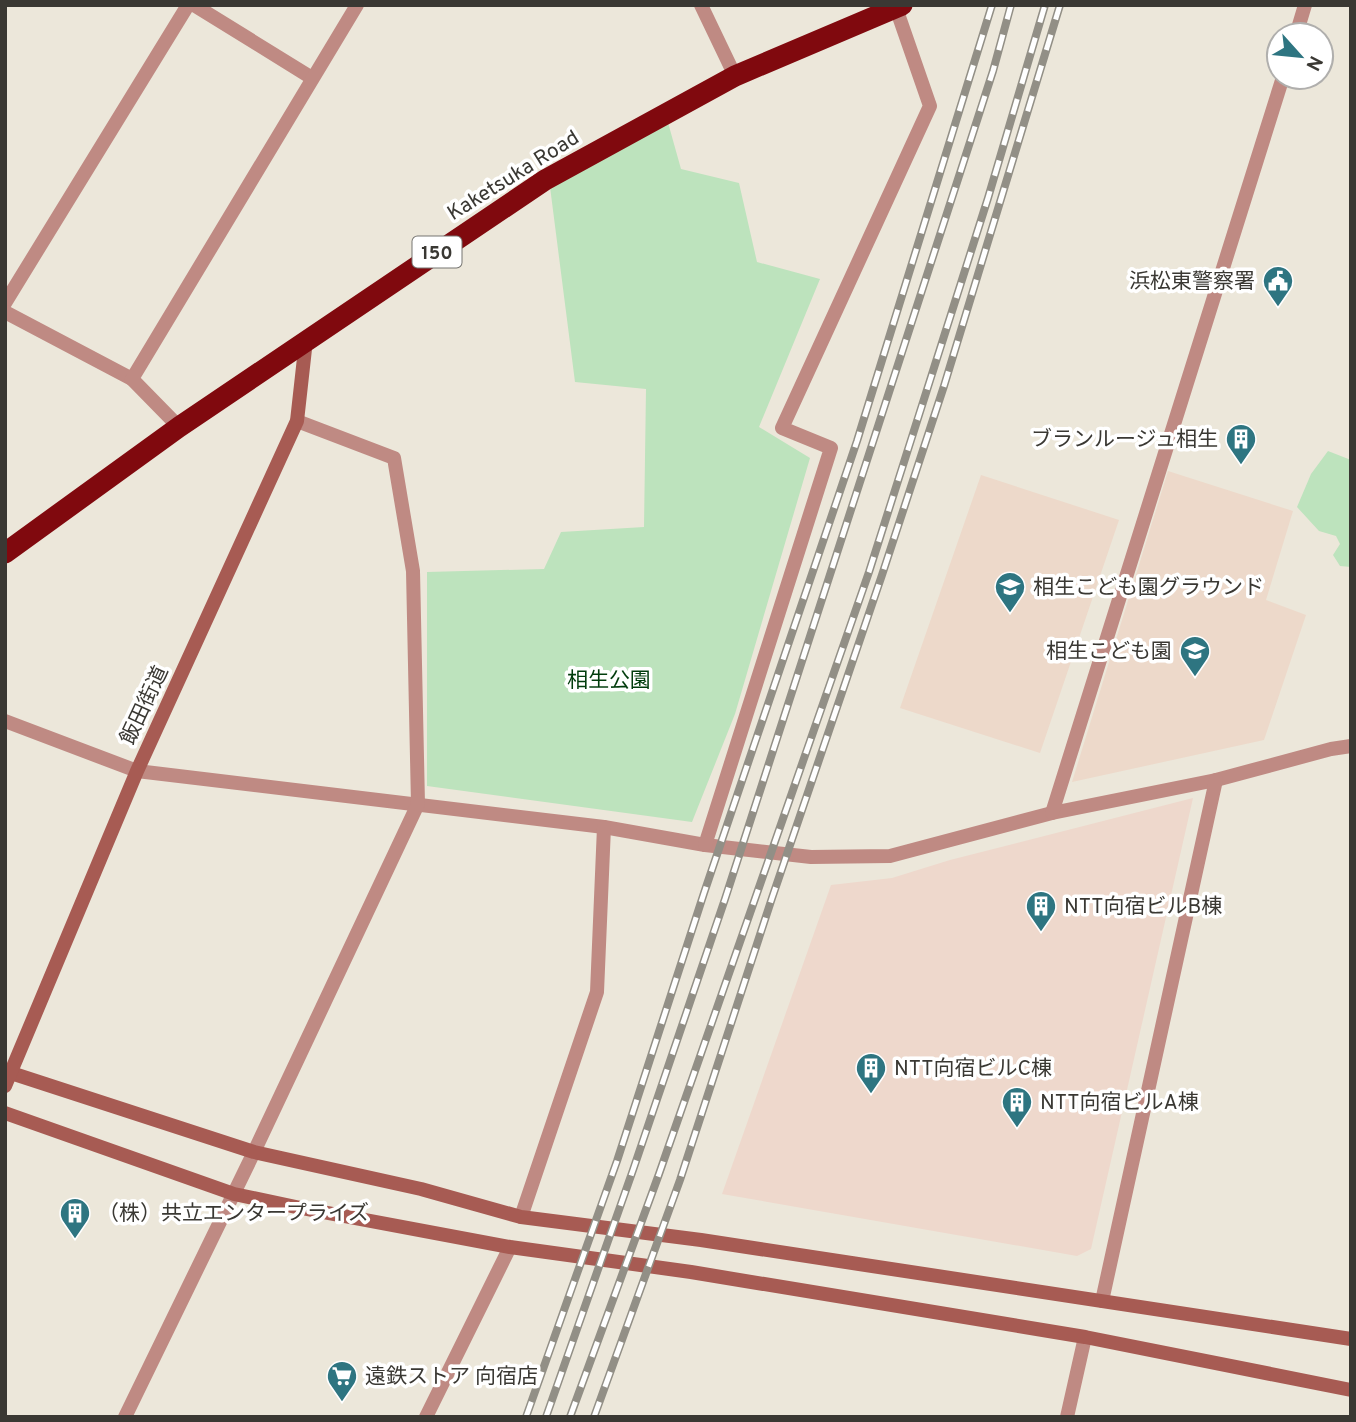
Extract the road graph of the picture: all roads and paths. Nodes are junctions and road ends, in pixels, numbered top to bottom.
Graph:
1 (188, 5) edge
2 (194, 5) edge
3 (357, 5) edge
4 (701, 5) edge
5 (899, 6) edge
6 (735, 76) junction
7 (312, 78) junction
8 (1279, 91) edge
9 (5, 303) edge
10 (5, 312) edge
11 (306, 340) junction
12 (132, 379) junction
13 (298, 421) junction
14 (179, 427) junction
15 (5, 553) edge
16 (5, 721) edge
17 (1351, 746) edge
18 (137, 771) junction
19 (1216, 780) junction
20 (418, 804) junction
21 (1052, 813) junction
22 (604, 827) junction
23 (705, 845) junction
24 (7, 1077) edge
25 (5, 1113) edge
26 (254, 1152) junction
27 (234, 1195) junction
28 (521, 1217) junction
29 (510, 1247) junction
30 (1102, 1301) junction
31 (1085, 1337) junction
32 (1351, 1339) edge
33 (1351, 1390) edge
34 (125, 1417) edge
35 (426, 1417) edge
36 (1067, 1417) edge

1 - 9 street
2 - 7 street
3 - 7 street
4 - 6 street
5 - 6 highway, Kaketsuka Road / 150
5 - 23 street
6 - 11 highway, Kaketsuka Road / 150
7 - 12 street
8 - 21 street
10 - 12 street
11 - 13 street, 飯田街道
11 - 14 highway, Kaketsuka Road / 150
12 - 14 street
13 - 18 street, 飯田街道
13 - 20 street
14 - 15 highway, Kaketsuka Road / 150
16 - 18 street
17 - 19 street
18 - 20 street
18 - 24 street, 飯田街道
19 - 21 street
19 - 30 street
20 - 22 street
20 - 26 street
21 - 23 street
22 - 23 street
22 - 28 street
24 - 26 street
25 - 27 street
26 - 27 street
26 - 28 street
27 - 29 street
27 - 34 street
28 - 30 street
29 - 31 street
29 - 35 street
30 - 32 street
31 - 33 street
31 - 36 street

